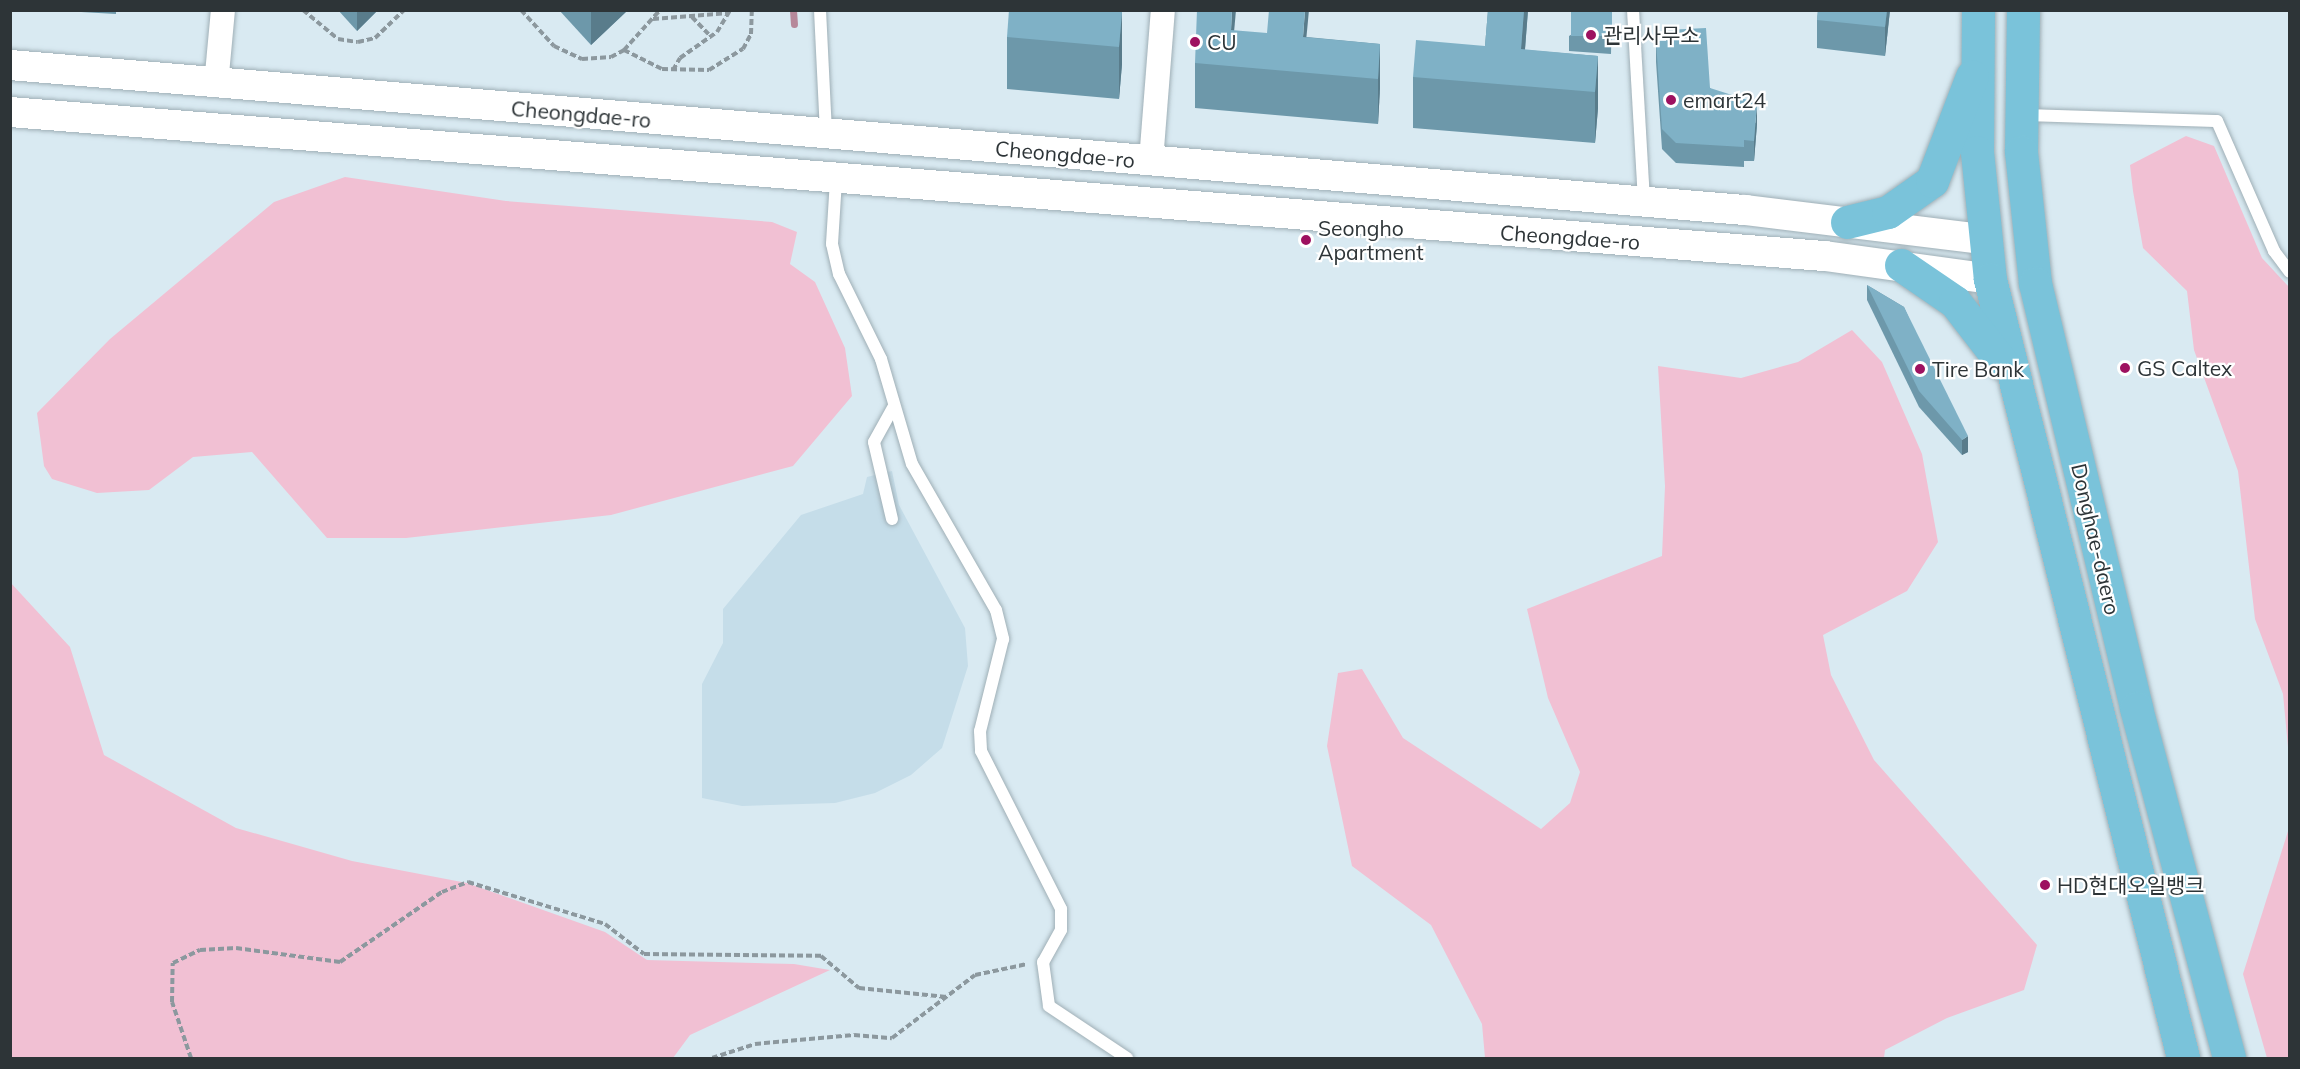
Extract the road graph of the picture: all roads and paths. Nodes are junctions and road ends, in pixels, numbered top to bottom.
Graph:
1 (223, 10) edge
2 (303, 10) edge
3 (404, 10) edge
4 (521, 10) edge
5 (660, 10) edge
6 (752, 10) edge
7 (820, 10) edge
8 (1163, 10) edge
9 (1633, 10) edge
10 (1978, 10) edge
11 (2023, 10) edge
12 (729, 12) edge
13 (691, 16) junction
14 (652, 19) junction
15 (711, 37) junction
16 (624, 50) junction
17 (10, 65) edge
18 (1975, 69) junction
19 (673, 70) junction
20 (216, 85) junction
21 (10, 112) edge
22 (2019, 115) junction
23 (10, 120) edge
24 (132, 123) junction
25 (213, 130) junction
26 (826, 133) junction
27 (1151, 161) junction
28 (836, 180) junction
29 (1644, 202) junction
30 (1148, 203) junction
31 (1847, 222) junction
32 (1982, 239) junction
33 (1646, 243) junction
34 (2029, 245) junction
35 (1901, 264) junction
36 (2289, 272) edge
37 (1990, 279) junction
38 (2035, 283) junction
39 (2015, 383) junction
40 (893, 408) junction
41 (892, 519) dead end
42 (1043, 962) junction
43 (947, 997) junction
44 (191, 1059) edge
45 (712, 1059) edge
46 (1127, 1059) edge
47 (2183, 1059) edge
48 (2229, 1059) edge

1 - 20 street
2 - 3 path
4 - 16 path
5 - 14 path
6 - 19 path
7 - 26 lane
8 - 27 street, Cheongdae-ro
9 - 29 lane
10 - 18 main road, Donghae-daero
11 - 22 main road, Donghae-daero
12 - 13 path
12 - 15 path
13 - 14 path
13 - 15 path
14 - 16 path
15 - 19 path
16 - 19 path
17 - 20 street, Cheongdae-ro
18 - 31 main road
18 - 32 main road, Donghae-daero
20 - 25 street
20 - 26 street, Cheongdae-ro
21 - 24 street, Cheongdae-ro
22 - 34 main road, Donghae-daero
22 - 36 lane
23 - 24 street
24 - 25 street, Cheongdae-ro
25 - 28 street, Cheongdae-ro
26 - 27 street, Cheongdae-ro
27 - 29 street, Cheongdae-ro
27 - 30 street, Cheongdae-ro
28 - 30 street, Cheongdae-ro
28 - 40 lane
29 - 31 street, Cheongdae-ro
29 - 33 street
30 - 33 street, Cheongdae-ro
31 - 32 street, Cheongdae-ro
32 - 34 main road
32 - 37 main road, Donghae-daero
33 - 35 street, Cheongdae-ro
34 - 38 main road, Donghae-daero
35 - 37 street, Cheongdae-ro
35 - 39 main road
37 - 38 main road
37 - 39 main road, Donghae-daero
38 - 48 main road, Donghae-daero
39 - 47 main road, Donghae-daero
40 - 41 lane
40 - 42 lane
42 - 43 path
42 - 46 lane
43 - 44 path
43 - 45 path

